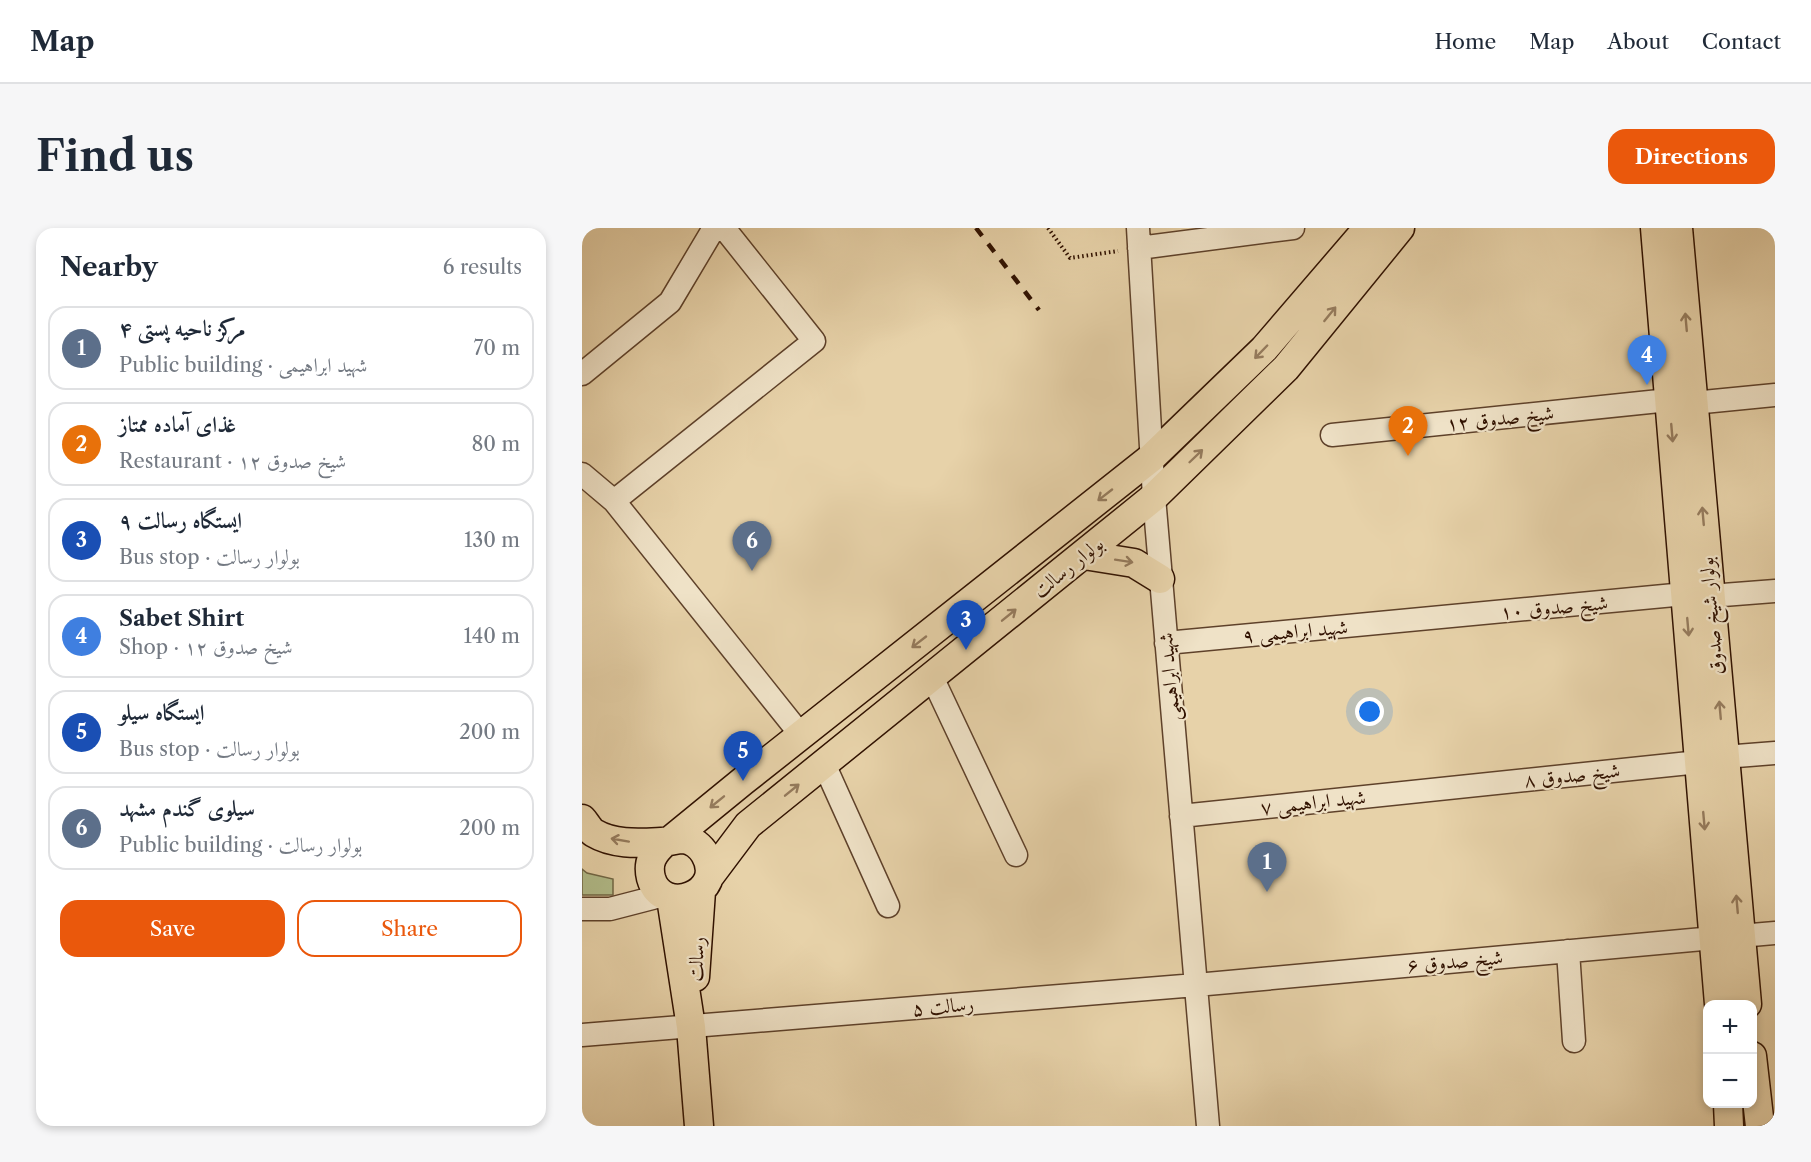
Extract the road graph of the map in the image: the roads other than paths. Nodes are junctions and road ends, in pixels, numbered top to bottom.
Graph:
1 (714, 228) edge
2 (724, 228) edge
3 (1293, 228) edge
4 (1368, 228) edge
5 (1400, 228) edge
6 (1655, 228) edge
7 (1678, 228) edge
8 (1139, 238) edge
9 (582, 374) edge
10 (1775, 395) edge
11 (1681, 402) junction
12 (1332, 435) dead end
13 (1151, 458) junction
14 (582, 474) edge
15 (1154, 496) junction
16 (614, 501) junction
17 (1084, 555) junction
18 (1160, 579) junction
19 (1775, 591) edge
20 (1697, 595) junction
21 (1423, 619) joint
22 (1166, 643) junction
23 (932, 677) junction
24 (801, 735) junction
25 (1775, 753) edge
26 (1712, 760) junction
27 (824, 764) junction
28 (1445, 788) joint
29 (1181, 816) junction
30 (582, 819) edge
31 (668, 841) junction
32 (1016, 855) dead end
33 (705, 884) junction
34 (668, 897) junction
35 (888, 906) dead end
36 (582, 909) edge
37 (1775, 933) edge
38 (1727, 937) junction
39 (1568, 951) junction
40 (1196, 985) junction
41 (1720, 1000) edge
42 (1746, 1000) edge
43 (691, 1027) junction
44 (582, 1035) edge
45 (1574, 1041) dead end
46 (1757, 1100) edge
47 (1728, 1108) edge
48 (699, 1126) edge
49 (1208, 1126) edge
50 (1730, 1126) edge
51 (1760, 1126) edge

1 - 9 street
2 - 16 street
3 - 8 street
4 -> 13 main road, بولوار رسالت
15 -> 5 main road, بولوار رسالت
6 - 11 main road, بولوار شیخ صدوق
11 -> 7 main road, بولوار شیخ صدوق
8 - 13 street, شهید ابراهیمی
10 - 11 street, شیخ صدوق ۱۲
11 - 12 street, شیخ صدوق ۱۲
11 - 20 main road, بولوار شیخ صدوق
13 - 15 street, شهید ابراهیمی
13 -> 24 main road, بولوار رسالت
14 - 16 street
15 - 17 main road, بولوار رسالت
15 - 18 street, شهید ابراهیمی
16 - 24 street
17 -> 18 main road
23 -> 17 main road, بولوار رسالت
18 - 22 street, شهید ابراهیمی
19 - 20 street, شیخ صدوق ۱۰
20 - 21 street, شیخ صدوق ۱۰
20 - 26 main road, بولوار شیخ صدوق
21 - 22 street, شهید ابراهیمی ۹
22 - 29 street, شهید ابراهیمی
23 - 27 main road, بولوار رسالت
23 - 32 street
24 - 27 main road
24 -> 31 main road, بولوار رسالت
25 - 26 street, شیخ صدوق ۸
26 - 28 street, شیخ صدوق ۸
26 - 38 main road, بولوار شیخ صدوق
33 -> 27 main road, بولوار رسالت
27 - 35 street
28 - 29 street, شهید ابراهیمی ۷
29 - 40 street, شهید ابراهیمی
31 -> 30 main road
31 - 33 main road
31 - 34 main road
33 - 34 main road
33 - 43 main road, رسالت
34 - 36 street
34 - 43 main road
37 - 38 street, شیخ صدوق ۶
38 - 39 street, شیخ صدوق ۶
38 - 41 main road, بولوار شیخ صدوق
38 - 42 main road, بولوار شیخ صدوق
39 - 40 street, شیخ صدوق ۶
39 - 45 street
40 - 43 street, رسالت ۵
40 - 49 street, شهید ابراهیمی
43 - 44 street, رسالت ۵
43 - 48 main road
46 - 51 main road
47 - 50 main road

